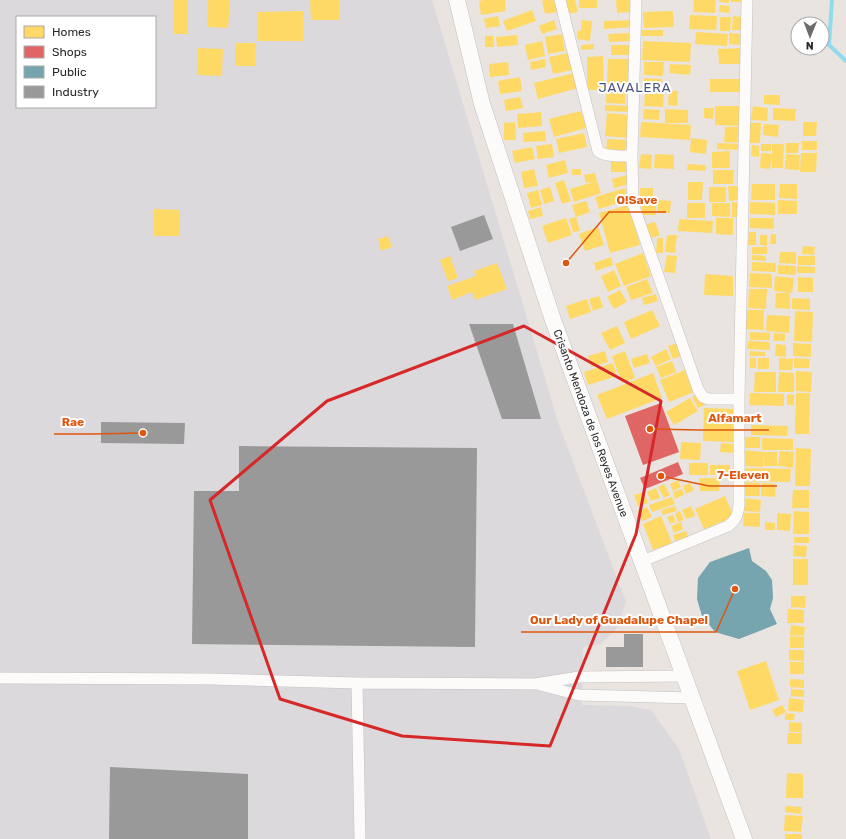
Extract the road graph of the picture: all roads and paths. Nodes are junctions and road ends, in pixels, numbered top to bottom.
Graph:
1 (457, 0) edge
2 (560, 0) edge
3 (636, 0) edge
4 (747, 0) edge
5 (632, 156) junction
6 (739, 399) junction
7 (642, 561) junction
8 (684, 676) junction
9 (0, 678) edge
10 (357, 683) junction
11 (535, 684) junction
12 (692, 698) junction
13 (360, 839) edge
14 (744, 839) edge

1 - 7 main road, Crisanto Mendoza de los Reyes Avenue
2 - 5 street
3 - 5 street
4 - 6 street
5 - 6 street
6 - 7 street
7 - 8 main road, Crisanto Mendoza de los Reyes Avenue
8 - 11 street
8 - 12 main road, Crisanto Mendoza de los Reyes Avenue
9 - 10 street
10 - 11 street
10 - 13 street
11 - 12 street
12 - 14 main road, Crisanto Mendoza de los Reyes Avenue

